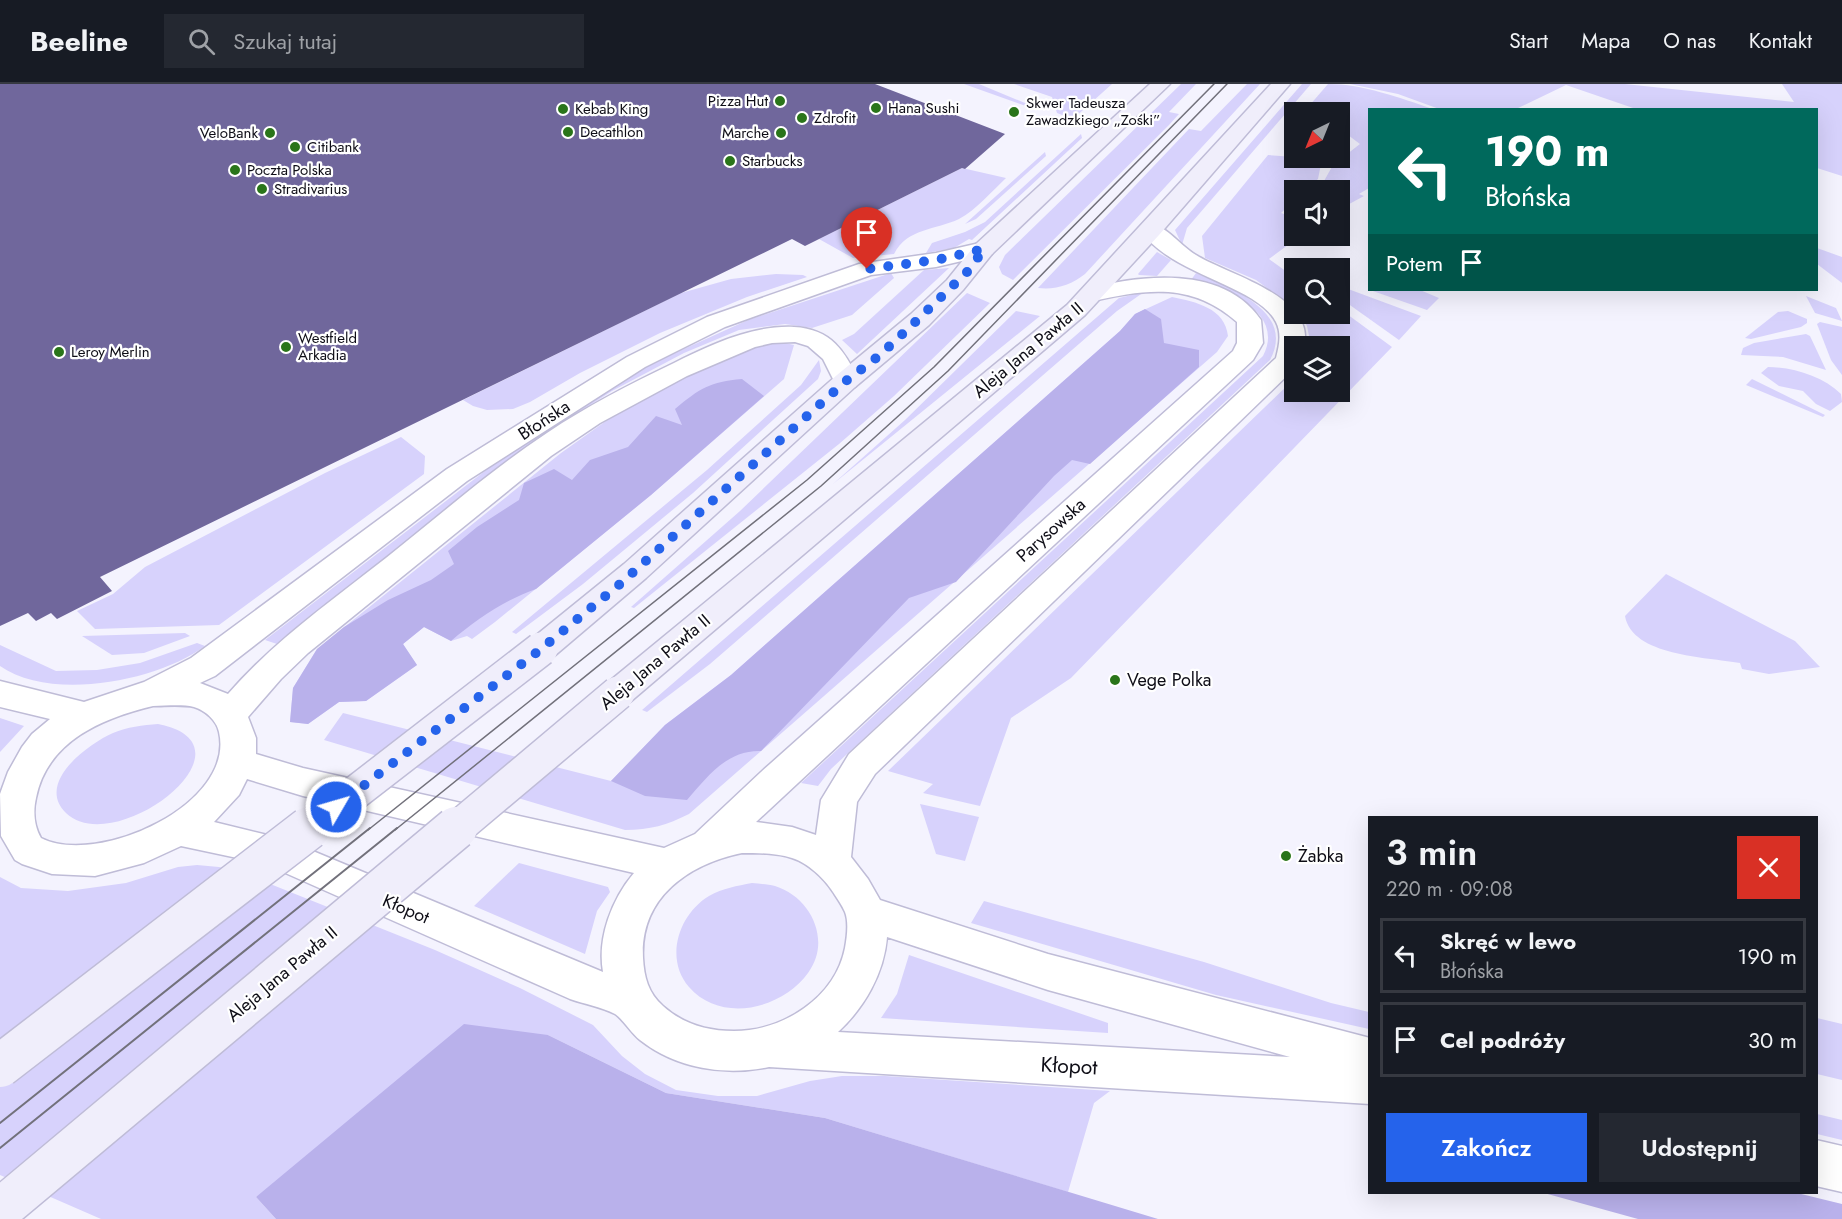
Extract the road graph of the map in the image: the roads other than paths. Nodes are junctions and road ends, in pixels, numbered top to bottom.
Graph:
1 (1161, 84) edge
2 (1281, 84) edge
3 (1151, 230) junction
4 (984, 249) junction
5 (1093, 294) junction
6 (846, 381) junction
7 (153, 693) junction
8 (0, 694) edge
9 (231, 714) junction
10 (85, 715) junction
11 (237, 762) junction
12 (4, 802) edge
13 (178, 830) junction
14 (710, 844) junction
15 (831, 861) junction
16 (668, 865) junction
17 (865, 912) junction
18 (630, 999) junction
19 (769, 1049) junction
20 (1368, 1058) edge
21 (0, 1066) edge
22 (1368, 1083) edge
23 (1818, 1164) edge
24 (1842, 1169) edge
25 (0, 1210) edge

1 - 4 main road
2 - 3 main road, Aleja Jana Pawła II
3 - 5 main road, Aleja Jana Pawła II
3 - 15 street
4 - 6 main road
4 - 7 street, Błońska
5 - 14 street, Parysowska
5 - 25 main road, Aleja Jana Pawła II, bridge
6 - 9 street, Błońska
6 - 21 main road, bridge
7 - 9 street
7 - 10 street
8 - 10 street
9 - 11 street
10 - 12 street
11 - 13 street
11 - 16 street
12 - 13 street
13 - 18 street, Kłopot
14 - 15 street
14 - 16 street
15 - 17 street
16 - 18 street
17 - 19 street
17 - 20 street
18 - 19 street
19 - 22 street, Kłopot
23 - 24 street

